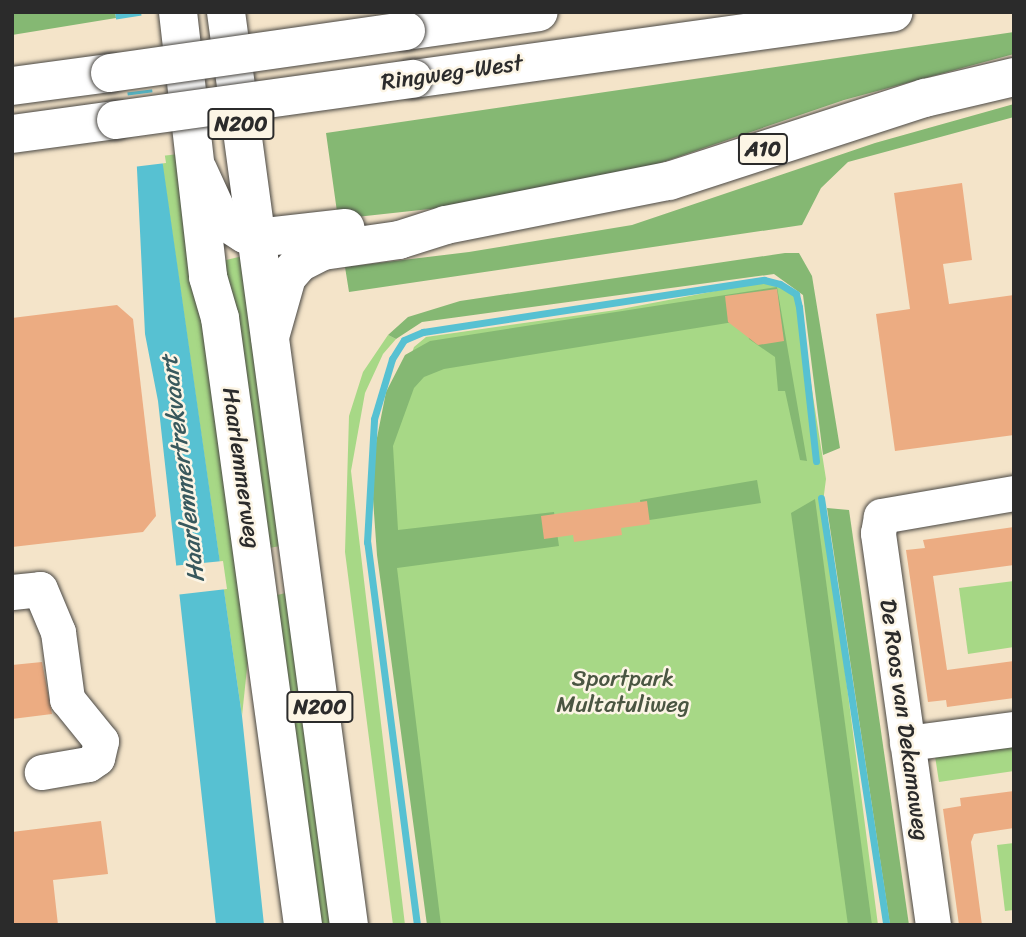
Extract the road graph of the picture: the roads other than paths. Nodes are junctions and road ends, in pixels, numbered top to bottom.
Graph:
1 (178, 12) edge
2 (226, 12) edge
3 (443, 12) edge
4 (538, 12) edge
5 (893, 12) edge
6 (406, 31) junction
7 (1014, 77) edge
8 (12, 86) edge
9 (12, 134) edge
10 (198, 170) junction
11 (446, 225) junction
12 (256, 236) junction
13 (270, 337) junction
14 (1014, 493) edge
15 (26, 590) edge
16 (67, 699) junction
17 (1014, 729) edge
18 (907, 743) junction
19 (72, 749) dead end
20 (42, 772) dead end
21 (303, 925) edge
22 (349, 925) edge
23 (933, 925) edge

1 - 10 main road, Haarlemmerweg / N200
2 - 12 main road, Haarlemmerweg / N200
3 - 6 street
4 - 6 main road
5 - 9 main road, Ringweg-West, bridge
6 - 8 main road, bridge
7 - 11 main road, A10
10 - 12 main road
10 - 21 main road, Haarlemmerweg / N200
11 - 12 main road, A10
11 - 13 main road, A10
12 - 13 main road, Haarlemmerweg / N200
13 - 22 main road, Haarlemmerweg / N200
14 - 18 street, De Roos van Dekamaweg
15 - 16 street
16 - 19 street
16 - 20 street
17 - 18 street
18 - 23 street, De Roos van Dekamaweg

